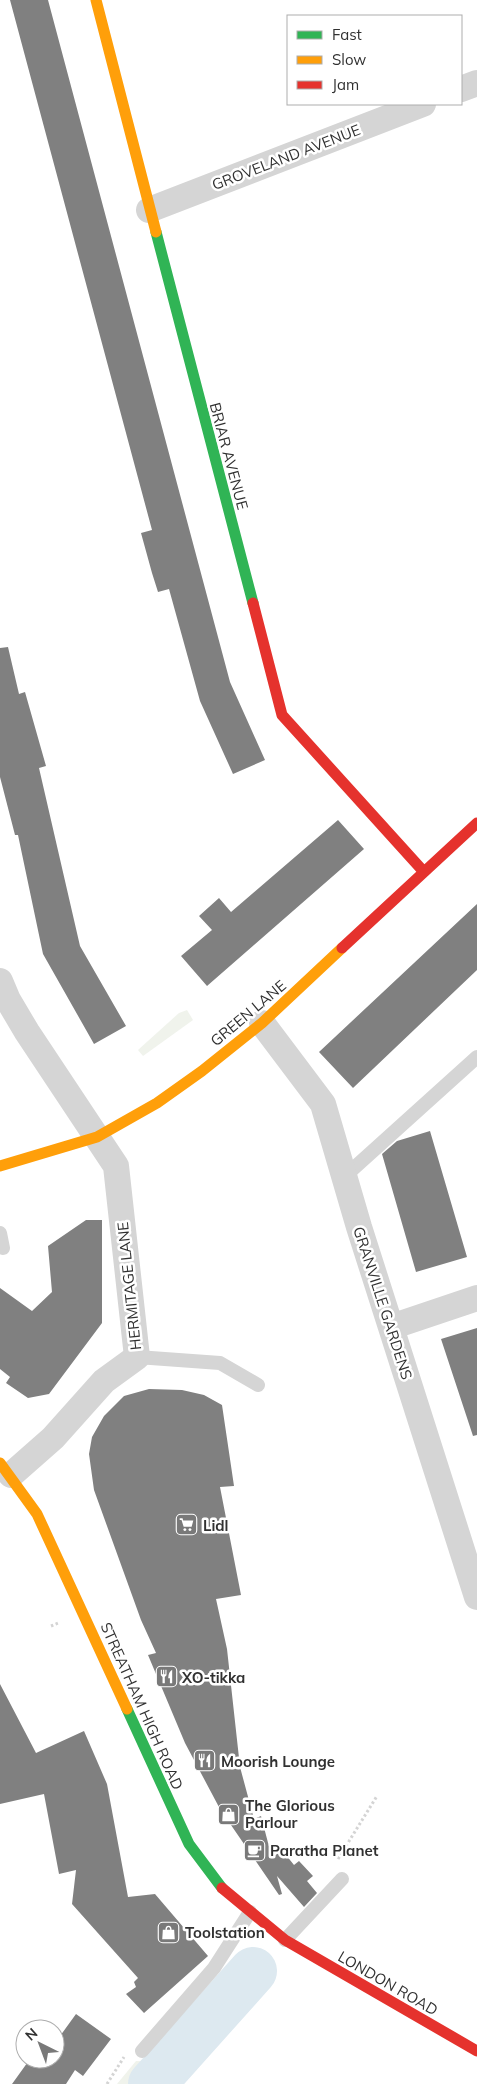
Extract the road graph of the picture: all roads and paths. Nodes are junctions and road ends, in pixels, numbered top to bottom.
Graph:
1 (96, 0) edge
2 (477, 83) edge
3 (462, 89) edge
4 (420, 105) edge
5 (149, 210) junction
6 (477, 823) edge
7 (424, 872) junction
8 (0, 981) edge
9 (262, 1022) junction
10 (477, 1057) edge
11 (97, 1137) junction
12 (0, 1166) edge
13 (344, 1177) junction
14 (0, 1233) edge
15 (3, 1248) dead end
16 (477, 1298) edge
17 (392, 1327) junction
18 (137, 1357) junction
19 (258, 1385) dead end
20 (5, 1469) edge
21 (477, 1598) edge
22 (58, 1623) dead end
23 (51, 1626) dead end
24 (377, 1796) dead end
25 (336, 1863) dead end
26 (342, 1879) dead end
27 (250, 1912) junction
28 (285, 1940) junction
29 (142, 2051) joint
30 (477, 2051) edge
31 (106, 2084) edge

1 - 5 main road, BRIAR AVENUE
2 - 3 street
4 - 5 street, GROVELAND AVENUE
5 - 7 main road, BRIAR AVENUE
6 - 7 main road, GREEN LANE
7 - 9 main road, GREEN LANE
8 - 11 street, HERMITAGE LANE
9 - 11 main road, GREEN LANE
9 - 13 street, GRANVILLE GARDENS
10 - 13 lane
11 - 12 main road, GREEN LANE
11 - 18 street, HERMITAGE LANE
13 - 17 street, GRANVILLE GARDENS
14 - 15 lane
16 - 17 street
17 - 21 street, GRANVILLE GARDENS
18 - 19 lane
18 - 20 street, HERMITAGE LANE
20 - 27 main road, STREATHAM HIGH ROAD
22 - 23 path
24 - 25 path
26 - 28 lane
27 - 28 main road, STREATHAM HIGH ROAD
27 - 29 lane
28 - 30 main road, LONDON ROAD
29 - 31 path

